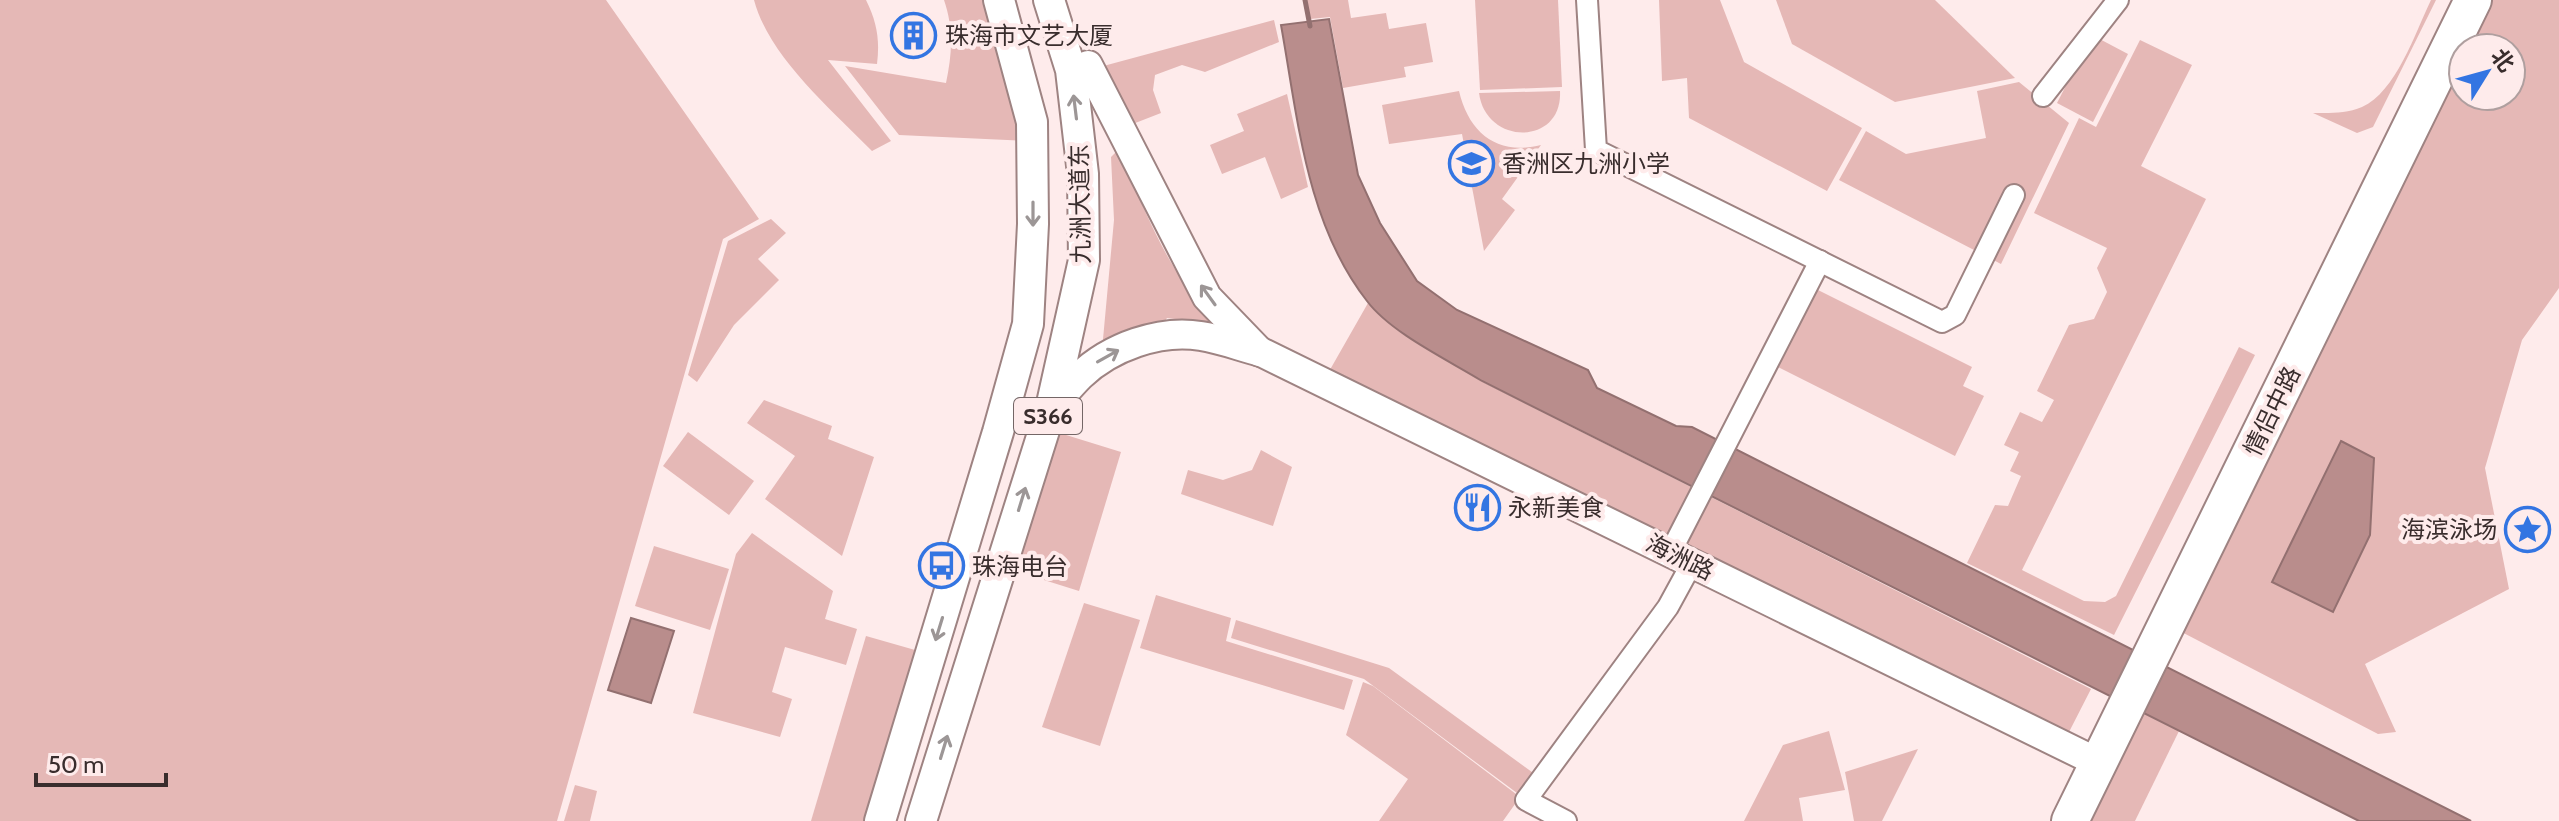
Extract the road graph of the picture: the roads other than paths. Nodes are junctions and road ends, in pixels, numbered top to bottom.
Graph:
1 (999, 0) edge
2 (1049, 0) edge
3 (1587, 0) edge
4 (2118, 0) edge
5 (2451, 0) edge
6 (2473, 0) edge
7 (1088, 65) dead end
8 (2043, 96) dead end
9 (2014, 195) dead end
10 (1820, 261) junction
11 (1261, 352) junction
12 (1051, 408) junction
13 (1681, 558) junction
14 (2146, 646) junction
15 (2090, 758) junction
16 (880, 821) edge
17 (921, 821) edge
18 (1566, 821) edge
19 (2054, 821) edge
20 (2070, 821) edge

1 -> 16 main road, 九洲大道东 / S366
12 -> 2 main road, 九洲大道东 / S366
3 - 10 street
4 - 8 street
5 - 14 highway, 情侣中路
6 - 14 highway, 情侣中路
11 -> 7 street
9 - 10 street
10 - 13 street
12 -> 11 street
11 - 13 street, 海洲路
17 -> 12 main road, 九洲大道东 / S366
13 - 15 street, 海洲路
13 - 18 street
14 - 15 highway, 情侣中路
15 - 19 highway, 情侣中路
15 - 20 highway, 情侣中路

